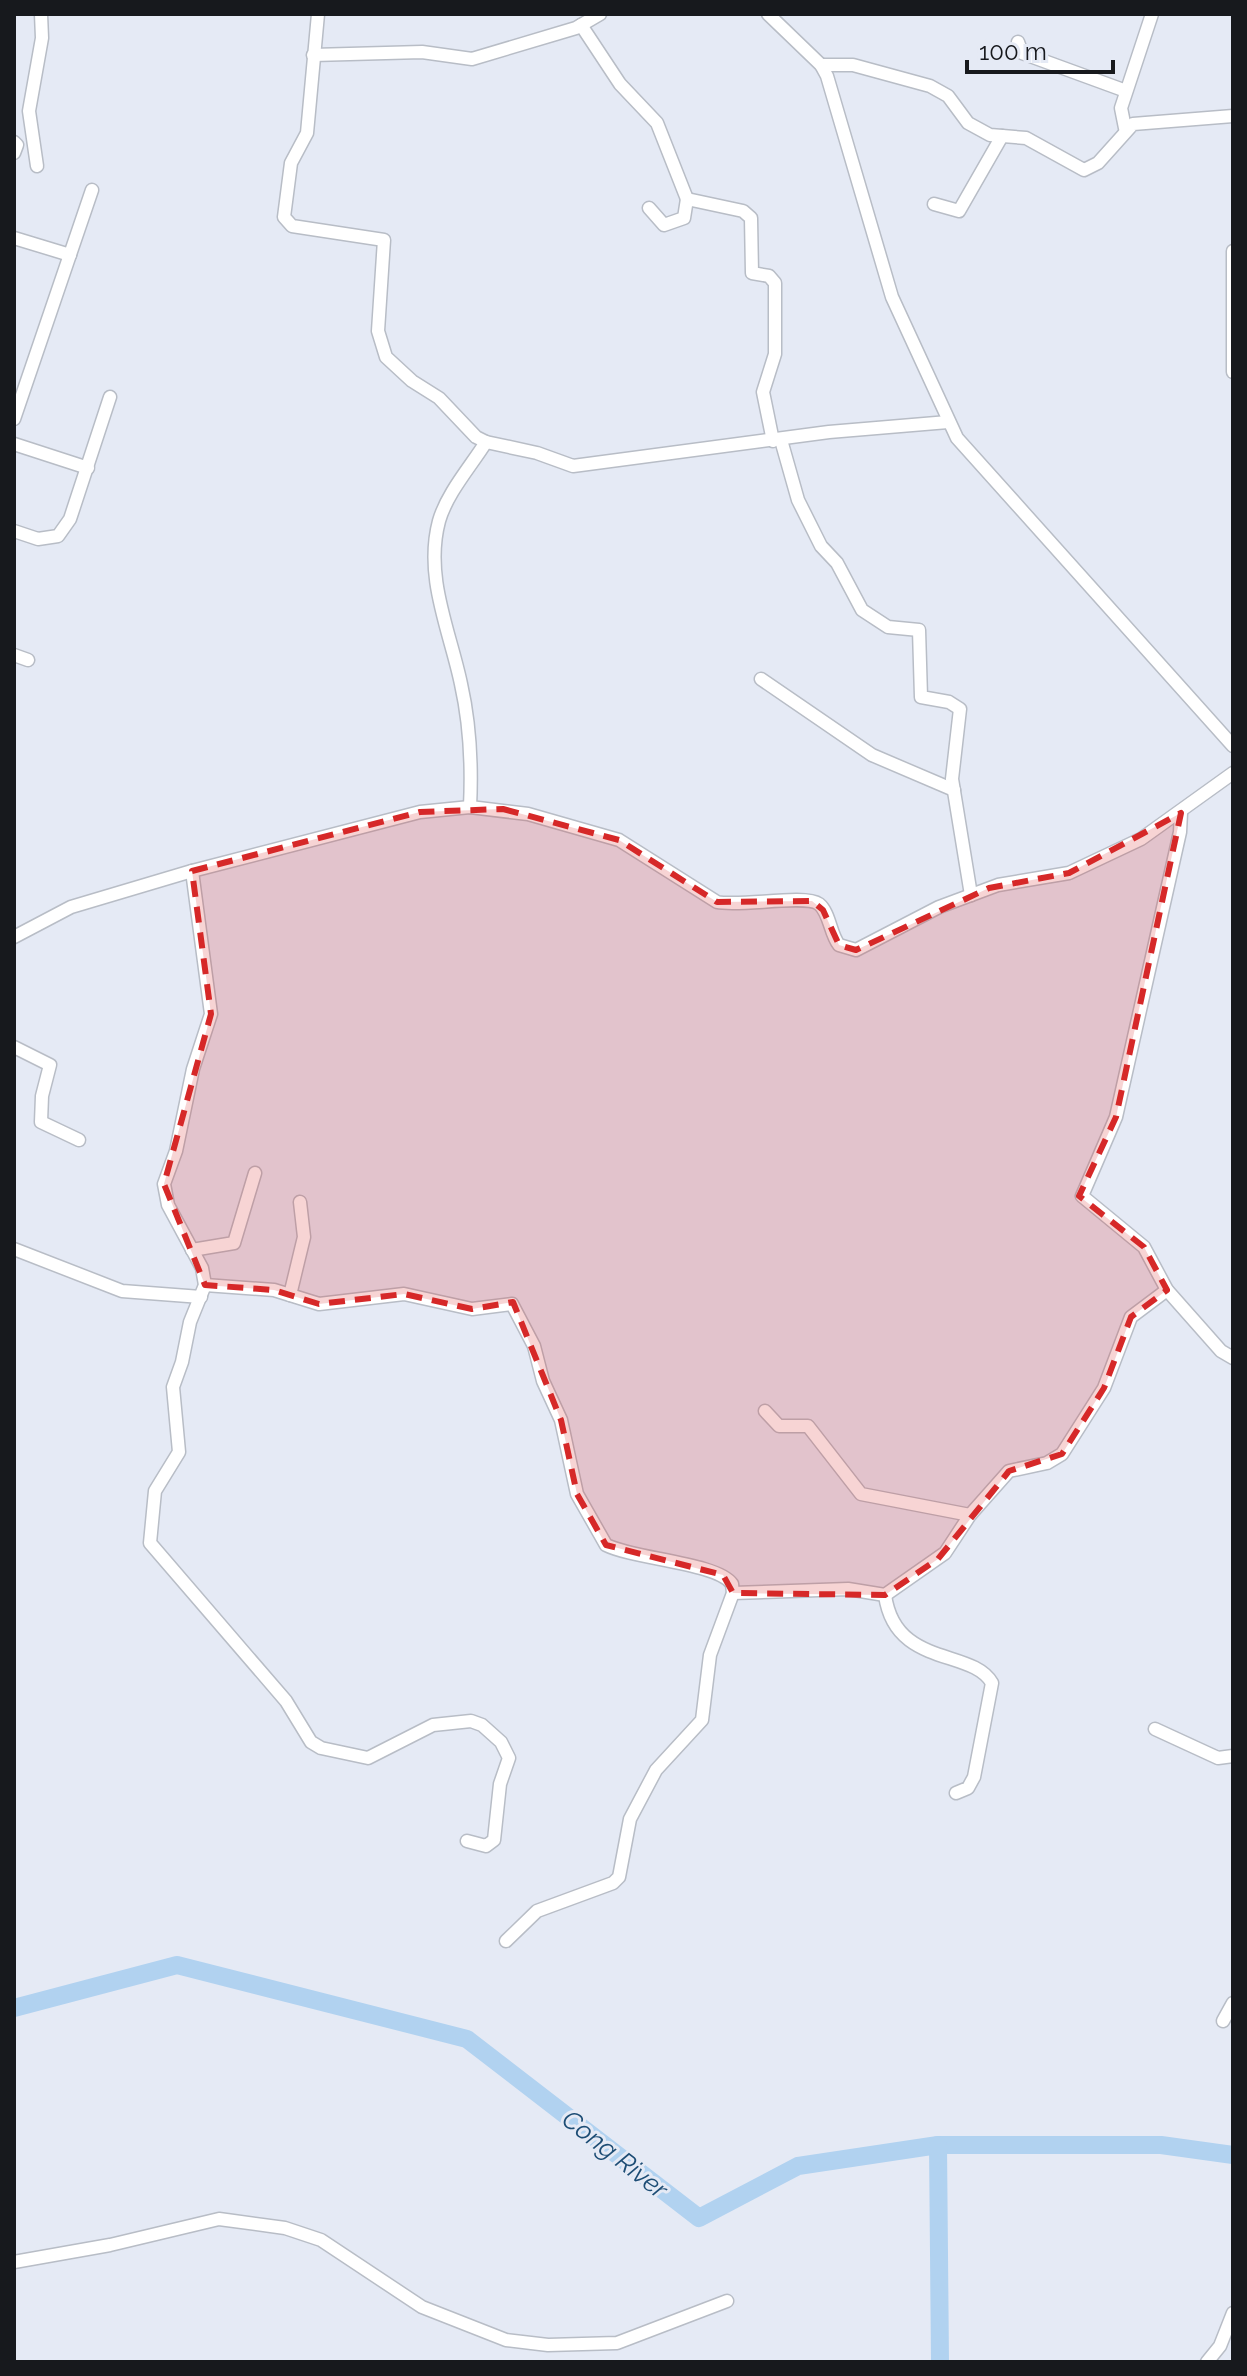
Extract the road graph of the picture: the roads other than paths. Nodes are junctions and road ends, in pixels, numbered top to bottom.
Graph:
1 (41, 14) edge
2 (318, 14) edge
3 (600, 14) edge
4 (768, 14) edge
5 (1152, 14) edge
6 (581, 25) junction
7 (1018, 42) dead end
8 (313, 55) junction
9 (821, 65) junction
10 (1126, 91) junction
11 (1227, 116) edge
12 (1125, 128) junction
13 (1002, 136) junction
14 (14, 142) edge
15 (14, 153) edge
16 (37, 166) dead end
17 (92, 190) dead end
18 (687, 199) junction
19 (934, 204) dead end
20 (649, 208) dead end
21 (14, 238) edge
22 (1233, 251) edge
23 (70, 255) junction
24 (1233, 372) edge
25 (110, 397) dead end
26 (14, 419) edge
27 (948, 422) junction
28 (777, 440) junction
29 (486, 442) junction
30 (14, 444) edge
31 (88, 468) junction
32 (14, 531) edge
33 (14, 655) edge
34 (28, 660) dead end
35 (761, 679) dead end
36 (1233, 746) edge
37 (1233, 773) edge
38 (954, 790) junction
39 (470, 807) junction
40 (1181, 813) junction
41 (192, 871) junction
42 (971, 895) junction
43 (14, 937) edge
44 (14, 1047) edge
45 (79, 1140) dead end
46 (255, 1173) dead end
47 (300, 1202) dead end
48 (14, 1249) edge
49 (192, 1250) junction
50 (1167, 1290) junction
51 (203, 1291) junction
52 (290, 1295) junction
53 (1233, 1358) edge
54 (765, 1411) dead end
55 (970, 1515) junction
56 (733, 1593) junction
57 (885, 1595) junction
58 (1155, 1729) dead end
59 (1233, 1756) edge
60 (956, 1793) dead end
61 (467, 1841) dead end
62 (506, 1941) dead end
63 (1233, 2003) edge
64 (1223, 2021) dead end
65 (14, 2262) edge
66 (727, 2301) dead end
67 (1233, 2313) edge
68 (1207, 2362) edge

1 - 16 street
2 - 8 street
3 - 6 street
4 - 9 street
5 - 10 street
6 - 8 street
6 - 18 street
7 - 10 street
8 - 29 street
9 - 13 street
9 - 27 street
10 - 12 street
11 - 12 street
12 - 13 street
13 - 19 street
14 - 15 street
17 - 23 street
18 - 20 street
18 - 28 street
21 - 23 street
22 - 24 street
23 - 26 street
25 - 31 street
27 - 28 street
27 - 36 street
28 - 29 street
28 - 38 street
29 - 39 street
30 - 31 street
31 - 32 street
33 - 34 street
35 - 38 street
37 - 40 street
38 - 42 street
39 - 41 street
39 - 42 street
40 - 42 street
40 - 50 street
41 - 43 street
41 - 49 street
44 - 45 street
46 - 49 street
47 - 52 street
48 - 51 street
49 - 51 street
50 - 53 street
50 - 55 street
51 - 52 street
51 - 61 street
52 - 56 street
54 - 55 street
55 - 57 street
56 - 57 street
56 - 62 street
57 - 60 street
58 - 59 street
63 - 64 street
65 - 66 street
67 - 68 street

